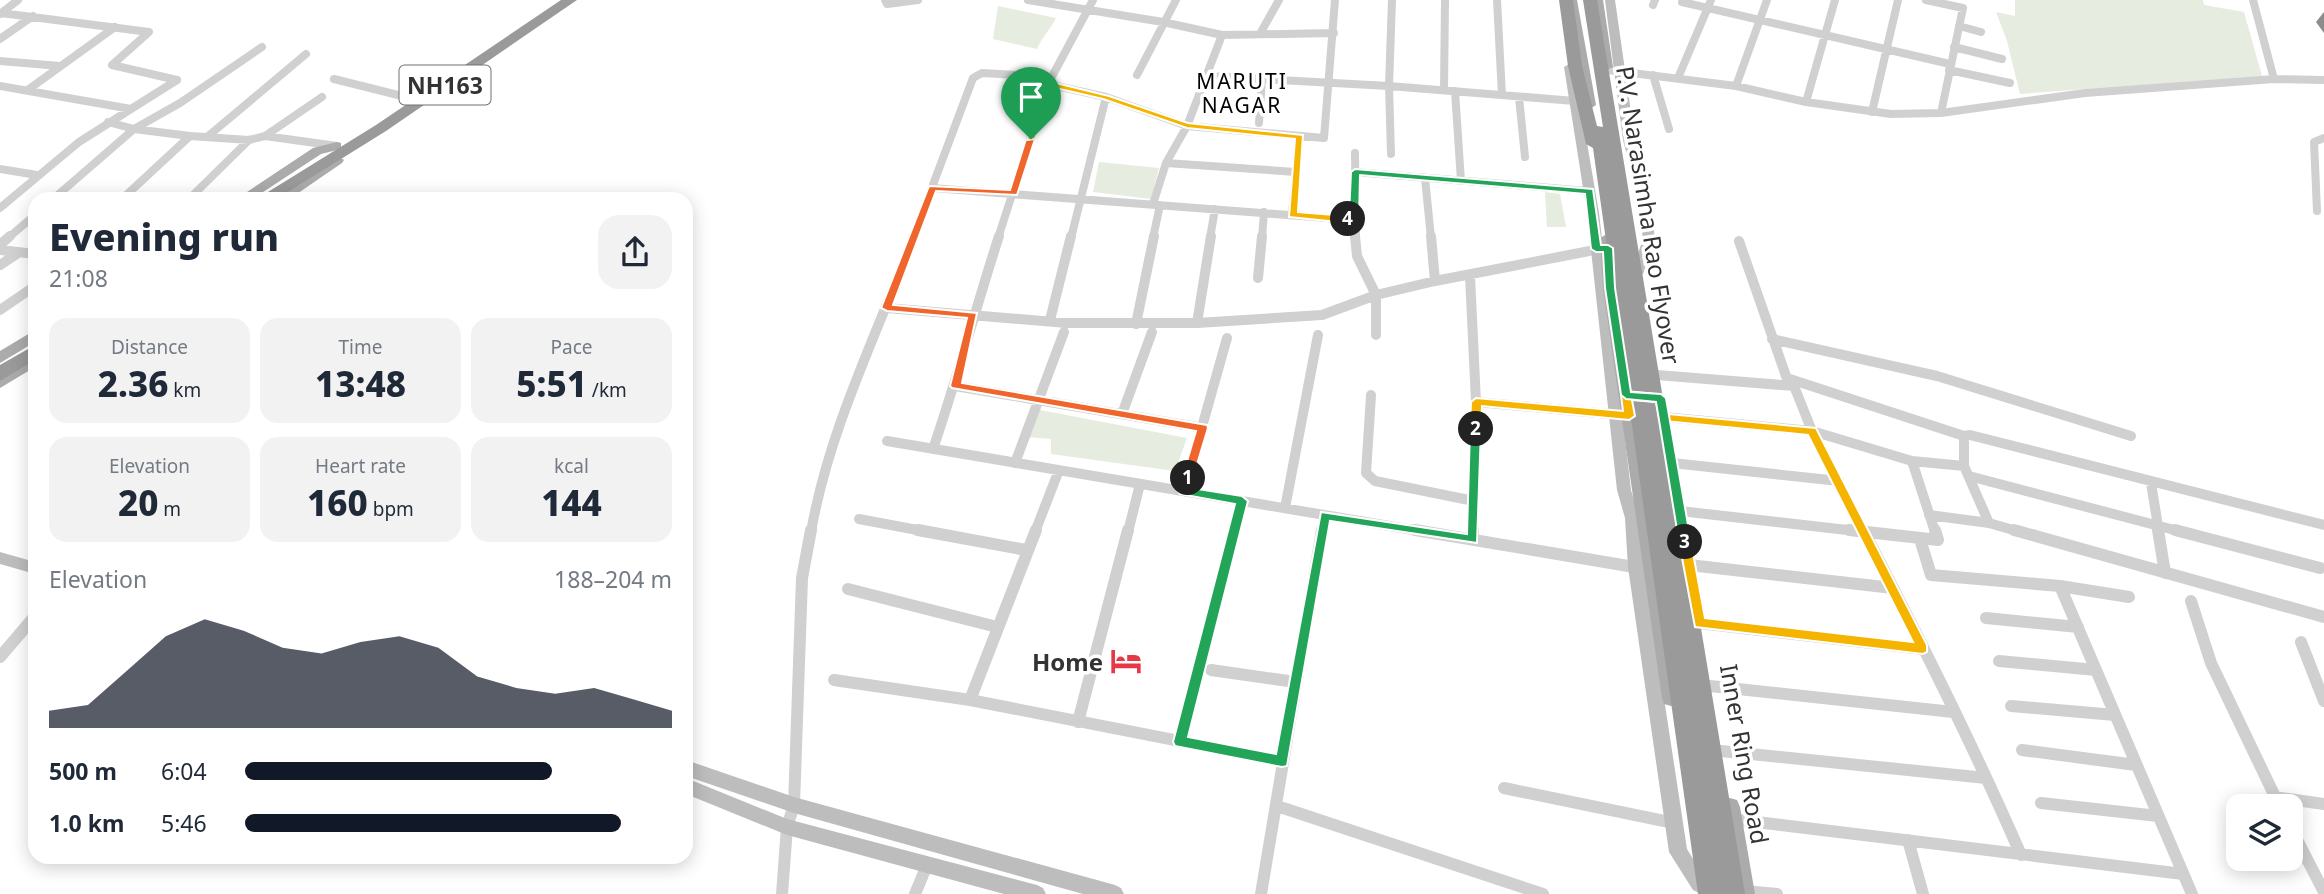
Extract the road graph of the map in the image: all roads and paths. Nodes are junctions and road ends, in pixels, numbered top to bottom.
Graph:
1 (18, 0) edge
2 (555, 0) edge
3 (570, 0) edge
4 (885, 0) edge
5 (918, 0) edge
6 (1028, 0) edge
7 (1093, 0) edge
8 (1176, 0) edge
9 (1279, 0) edge
10 (1335, 0) edge
11 (1392, 0) edge
12 (1445, 0) edge
13 (1497, 0) edge
14 (1566, 0) edge
15 (1572, 0) edge
16 (1578, 0) edge
17 (1590, 0) edge
18 (1600, 0) edge
19 (1610, 0) edge
20 (1711, 0) edge
21 (1767, 0) edge
22 (1835, 0) edge
23 (1898, 0) edge
24 (1926, 0) edge
25 (2253, 0) edge
26 (1682, 2) dead end
27 (1963, 4) edge
28 (1087, 9) junction
29 (1708, 9) junction
30 (0, 13) edge
31 (33, 16) junction
32 (1760, 20) junction
33 (1576, 21) junction
34 (1163, 22) junction
35 (1958, 26) junction
36 (115, 27) junction
37 (1981, 32) dead end
38 (1261, 33) junction
39 (1334, 33) junction
40 (1222, 35) junction
41 (1825, 35) junction
42 (0, 39) edge
43 (262, 47) dead end
44 (1954, 47) junction
45 (1888, 50) junction
46 (306, 54) dead end
47 (2002, 60) dead end
48 (0, 61) edge
49 (60, 66) junction
50 (1950, 67) junction
51 (1614, 71) junction
52 (1137, 75) dead end
53 (1653, 75) junction
54 (1207, 76) junction
55 (1678, 78) junction
56 (334, 79) dead end
57 (2274, 79) junction
58 (1262, 80) junction
59 (2324, 80) edge
60 (1049, 81) junction
61 (2010, 83) dead end
62 (1329, 85) junction
63 (0, 86) edge
64 (1390, 86) junction
65 (1736, 86) junction
66 (29, 89) junction
67 (1444, 90) junction
68 (1455, 91) junction
69 (1502, 95) junction
70 (322, 97) dead end
71 (1106, 97) junction
72 (1519, 97) junction
73 (410, 98) junction
74 (1575, 101) junction
75 (1806, 102) junction
76 (131, 109) junction
77 (1872, 112) junction
78 (1941, 113) junction
79 (108, 122) junction
80 (1259, 122) dead end
81 (1187, 126) junction
82 (134, 129) junction
83 (1669, 129) dead end
84 (190, 136) junction
85 (265, 136) junction
86 (207, 137) junction
87 (1300, 137) junction
88 (2324, 138) edge
89 (249, 140) junction
90 (342, 147) junction
91 (1355, 153) dead end
92 (1391, 154) dead end
93 (1525, 157) dead end
94 (1167, 163) junction
95 (0, 169) edge
96 (1296, 172) junction
97 (1355, 172) junction
98 (37, 175) junction
99 (1424, 178) junction
100 (1461, 181) junction
101 (932, 188) junction
102 (1589, 191) junction
103 (61, 192) edge
104 (130, 192) edge
105 (196, 192) edge
106 (253, 192) edge
107 (262, 192) edge
108 (275, 192) edge
109 (290, 192) edge
110 (1014, 193) junction
111 (1081, 199) junction
112 (1157, 204) junction
113 (0, 208) edge
114 (1215, 209) junction
115 (1617, 210) junction
116 (2317, 211) dead end
117 (1264, 212) junction
118 (1293, 214) junction
119 (1354, 220) junction
120 (28, 221) edge
121 (1739, 241) dead end
122 (0, 245) edge
123 (1602, 248) junction
124 (0, 250) edge
125 (18, 253) junction
126 (28, 254) edge
127 (0, 265) edge
128 (1470, 276) junction
129 (1258, 278) dead end
130 (1435, 281) junction
131 (28, 291) edge
132 (1376, 296) junction
133 (887, 308) junction
134 (0, 310) edge
135 (973, 315) junction
136 (1050, 320) junction
137 (1197, 323) junction
138 (1136, 324) junction
139 (1064, 332) dead end
140 (1152, 332) dead end
141 (1318, 335) dead end
142 (1376, 335) dead end
143 (1227, 338) dead end
144 (1772, 339) junction
145 (28, 340) edge
146 (28, 346) edge
147 (28, 356) edge
148 (0, 358) edge
149 (0, 364) edge
150 (28, 365) edge
151 (0, 374) edge
152 (1657, 375) junction
153 (1791, 382) junction
154 (0, 383) edge
155 (956, 386) junction
156 (1626, 395) junction
157 (1371, 396) dead end
158 (1661, 398) junction
159 (1038, 400) junction
160 (1476, 402) junction
161 (1122, 414) junction
162 (1623, 415) junction
163 (1664, 417) junction
164 (1203, 428) junction
165 (1812, 431) junction
166 (1964, 436) junction
167 (2131, 436) dead end
168 (887, 441) dead end
169 (933, 449) junction
170 (1912, 461) junction
171 (1015, 463) junction
172 (1672, 463) junction
173 (1059, 470) junction
174 (1966, 471) junction
175 (1839, 481) junction
176 (2151, 483) junction
177 (1140, 484) junction
178 (1184, 491) junction
179 (1242, 501) junction
180 (1474, 501) junction
181 (1285, 508) junction
182 (1680, 511) junction
183 (1325, 515) junction
184 (1929, 515) junction
185 (859, 519) dead end
186 (1989, 523) junction
187 (2324, 524) edge
188 (2157, 526) junction
189 (1866, 533) junction
190 (1920, 539) junction
191 (1473, 540) junction
192 (1026, 550) junction
193 (0, 558) edge
194 (1689, 565) junction
195 (28, 566) edge
196 (1643, 568) junction
197 (2320, 569) dead end
198 (2165, 573) junction
199 (2060, 586) junction
200 (1893, 588) junction
201 (848, 589) dead end
202 (2129, 597) dead end
203 (2191, 601) dead end
204 (2324, 617) edge
205 (1986, 618) dead end
206 (1699, 623) junction
207 (28, 624) edge
208 (997, 627) junction
209 (2078, 627) junction
210 (2301, 642) dead end
211 (1923, 649) junction
212 (0, 657) edge
213 (1999, 661) dead end
214 (1211, 670) dead end
215 (2096, 670) junction
216 (834, 680) dead end
217 (1295, 682) junction
218 (1710, 686) junction
219 (970, 700) junction
220 (2324, 701) edge
221 (2011, 706) dead end
222 (1953, 712) junction
223 (2115, 715) junction
224 (1078, 722) junction
225 (1180, 742) junction
226 (2022, 750) dead end
227 (1721, 751) junction
228 (1282, 761) junction
229 (2136, 765) junction
230 (693, 770) edge
231 (1986, 778) junction
232 (1504, 788) dead end
233 (693, 789) edge
234 (2273, 794) edge
235 (2041, 803) dead end
236 (2303, 803) edge
237 (2324, 804) edge
238 (794, 805) junction
239 (1277, 806) junction
240 (2158, 816) junction
241 (1732, 819) junction
242 (1674, 823) junction
243 (787, 827) junction
244 (1908, 840) junction
245 (2303, 851) edge
246 (2021, 855) junction
247 (927, 865) junction
248 (2183, 874) junction
249 (1704, 891) edge
250 (2324, 892) edge
251 (1741, 893) edge
252 (782, 894) edge
253 (915, 894) edge
254 (1037, 894) edge
255 (1115, 894) edge
256 (1261, 894) edge
257 (1543, 894) edge
258 (1777, 894) edge
259 (1923, 894) edge
260 (2192, 894) edge

1 - 30 street
2 - 73 highway, NH163
3 - 90 highway, NH163
4 - 5 street
6 - 28 street
7 - 28 street
8 - 34 street
9 - 38 street
10 - 39 street
11 - 64 street
12 - 67 street
13 - 69 street
14 - 115 highway
15 - 33 main road
16 - 115 highway, P.V. Narasimha Rao Flyover
17 - 115 highway, P.V. Narasimha Rao Flyover
18 - 51 main road, Inner Ring Road
18 - 115 highway
19 - 51 street
20 - 29 street
21 - 32 street
22 - 41 street
23 - 45 street
24 - 27 street
25 - 57 street
26 - 29 street
27 - 35 street
28 - 34 street
28 - 60 street
29 - 32 street
29 - 55 street
30 - 31 street
31 - 36 street
31 - 42 street
32 - 41 street
32 - 65 street
33 - 74 street
33 - 123 main road
34 - 40 street
34 - 52 street
35 - 37 street
35 - 44 street
36 - 49 street
36 - 76 street
38 - 39 street
38 - 40 street
39 - 62 street
40 - 54 street
41 - 45 street
41 - 75 street
43 - 82 street
44 - 47 street
44 - 50 street
45 - 50 street
45 - 77 street
46 - 86 street
48 - 49 street
49 - 66 street
50 - 61 street
50 - 78 street
51 - 53 street
51 - 152 main road, Inner Ring Road
53 - 55 street
53 - 83 street
54 - 58 street
54 - 81 street
55 - 65 street
56 - 73 street
57 - 59 street
57 - 78 street
58 - 62 street
58 - 80 street
60 - 71 street
60 - 101 street
60 - 110 street
62 - 64 street
62 - 87 street
63 - 66 street
64 - 67 street
64 - 92 street
65 - 75 street
66 - 76 street
67 - 68 street
68 - 69 street
68 - 100 street
69 - 72 street
70 - 85 street
71 - 81 street
71 - 111 street
72 - 74 street
72 - 93 street
73 - 90 highway, NH163
74 - 102 street
75 - 77 street
76 - 79 street
77 - 78 street
79 - 82 street
79 - 98 street
81 - 87 street
81 - 94 street
82 - 84 street
82 - 103 street
84 - 86 street
84 - 104 street
85 - 89 street
85 - 90 street
86 - 89 street
87 - 96 street
88 - 116 street
89 - 105 street
90 - 106 main road
90 - 107 highway, NH163
90 - 108 highway, NH163
90 - 109 main road
91 - 97 street
94 - 96 street
94 - 112 street
95 - 98 street
96 - 118 street
97 - 99 street
97 - 119 street
98 - 113 street
99 - 100 street
99 - 130 street
100 - 102 street
101 - 110 street
101 - 133 street
102 - 123 street
110 - 111 street
110 - 135 street
111 - 112 street
111 - 136 street
112 - 114 street
112 - 138 street
114 - 117 street
114 - 137 street
115 - 249 highway, P.V. Narasimha Rao Flyover
115 - 251 highway, P.V. Narasimha Rao Flyover
117 - 118 street
117 - 129 street
118 - 119 street
119 - 132 street
120 - 122 street
121 - 144 street
123 - 128 street
123 - 156 main road
123 - 162 street
124 - 125 street
125 - 126 street
125 - 127 street
128 - 130 street
128 - 160 street
130 - 132 street
131 - 134 street
132 - 137 street
132 - 142 street
133 - 135 street
133 - 238 street
135 - 136 street
135 - 155 street
136 - 138 street
137 - 138 street
139 - 159 street
140 - 161 street
141 - 181 street
143 - 164 street
144 - 153 street
144 - 167 street
145 - 148 main road
146 - 149 highway
147 - 151 highway
150 - 154 main road
152 - 153 street
152 - 158 main road, Inner Ring Road
153 - 165 street
153 - 166 street
155 - 159 street
155 - 169 street
156 - 158 main road
156 - 162 main road
157 - 180 street
158 - 163 main road, Inner Ring Road
159 - 161 street
159 - 171 street
160 - 162 street
160 - 180 street
161 - 164 street
162 - 196 main road
163 - 165 street
163 - 172 main road, Inner Ring Road
164 - 178 street
165 - 170 street
165 - 175 street
166 - 174 street
166 - 176 street
168 - 169 street
169 - 171 street
170 - 174 street
170 - 184 street
171 - 173 street
172 - 175 street
172 - 182 main road, Inner Ring Road
173 - 177 street
173 - 192 street
174 - 186 street
174 - 188 street
175 - 189 street
176 - 187 street
176 - 188 street
177 - 178 street
177 - 224 street
178 - 179 street
179 - 181 street
179 - 225 street
180 - 191 street
181 - 183 street
182 - 189 street
182 - 194 main road, Inner Ring Road
183 - 191 street
183 - 217 street
184 - 186 street
184 - 190 street
185 - 192 street
186 - 198 street
188 - 197 street
188 - 198 street
189 - 190 street
189 - 200 street
190 - 199 street
191 - 196 street
192 - 208 street
193 - 195 street
194 - 200 street
194 - 206 main road, Inner Ring Road
196 - 242 street
196 - 249 main road
198 - 204 street
199 - 202 street
199 - 209 street
200 - 211 street
201 - 208 street
203 - 234 street
205 - 209 street
206 - 211 street
206 - 218 main road, Inner Ring Road
207 - 212 street
208 - 219 street
209 - 215 street
210 - 220 street
211 - 222 street
213 - 215 street
214 - 217 street
215 - 223 street
216 - 219 street
217 - 228 street
218 - 222 street
218 - 227 main road, Inner Ring Road
219 - 224 street
221 - 223 street
222 - 231 street
223 - 229 street
224 - 225 street
225 - 228 street
226 - 229 street
227 - 231 street
227 - 241 main road, Inner Ring Road
228 - 239 street
229 - 240 street
230 - 238 street
231 - 246 street
232 - 242 street
233 - 243 street
235 - 240 street
236 - 237 street
238 - 243 street
238 - 255 street
239 - 256 street
239 - 257 street
240 - 248 street
241 - 244 street
241 - 251 main road, Inner Ring Road
242 - 249 street
243 - 247 street
243 - 252 street
244 - 246 street
244 - 259 street
245 - 250 street
246 - 248 street
247 - 253 street
247 - 254 street
248 - 260 street
251 - 258 street

